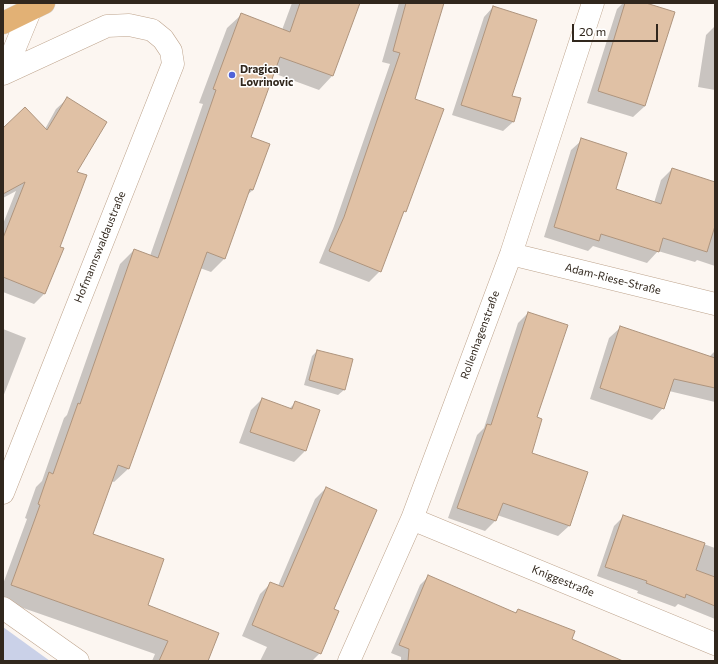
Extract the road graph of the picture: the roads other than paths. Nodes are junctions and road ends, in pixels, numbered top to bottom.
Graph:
1 (593, 3) edge
2 (37, 7) edge
3 (3, 23) edge
4 (3, 73) edge
5 (510, 254) junction
6 (715, 304) edge
7 (3, 492) edge
8 (412, 519) junction
9 (3, 608) edge
10 (715, 644) edge
11 (78, 661) edge
12 (349, 661) edge

1 - 5 street, Rollenhagenstraße
2 - 3 main road
2 - 4 street
4 - 7 street, Hofmannswaldaustraße
5 - 6 street, Adam-Riese-Straße
5 - 8 street, Rollenhagenstraße
8 - 10 street, Kniggestraße
8 - 12 street, Rollenhagenstraße
9 - 11 street

